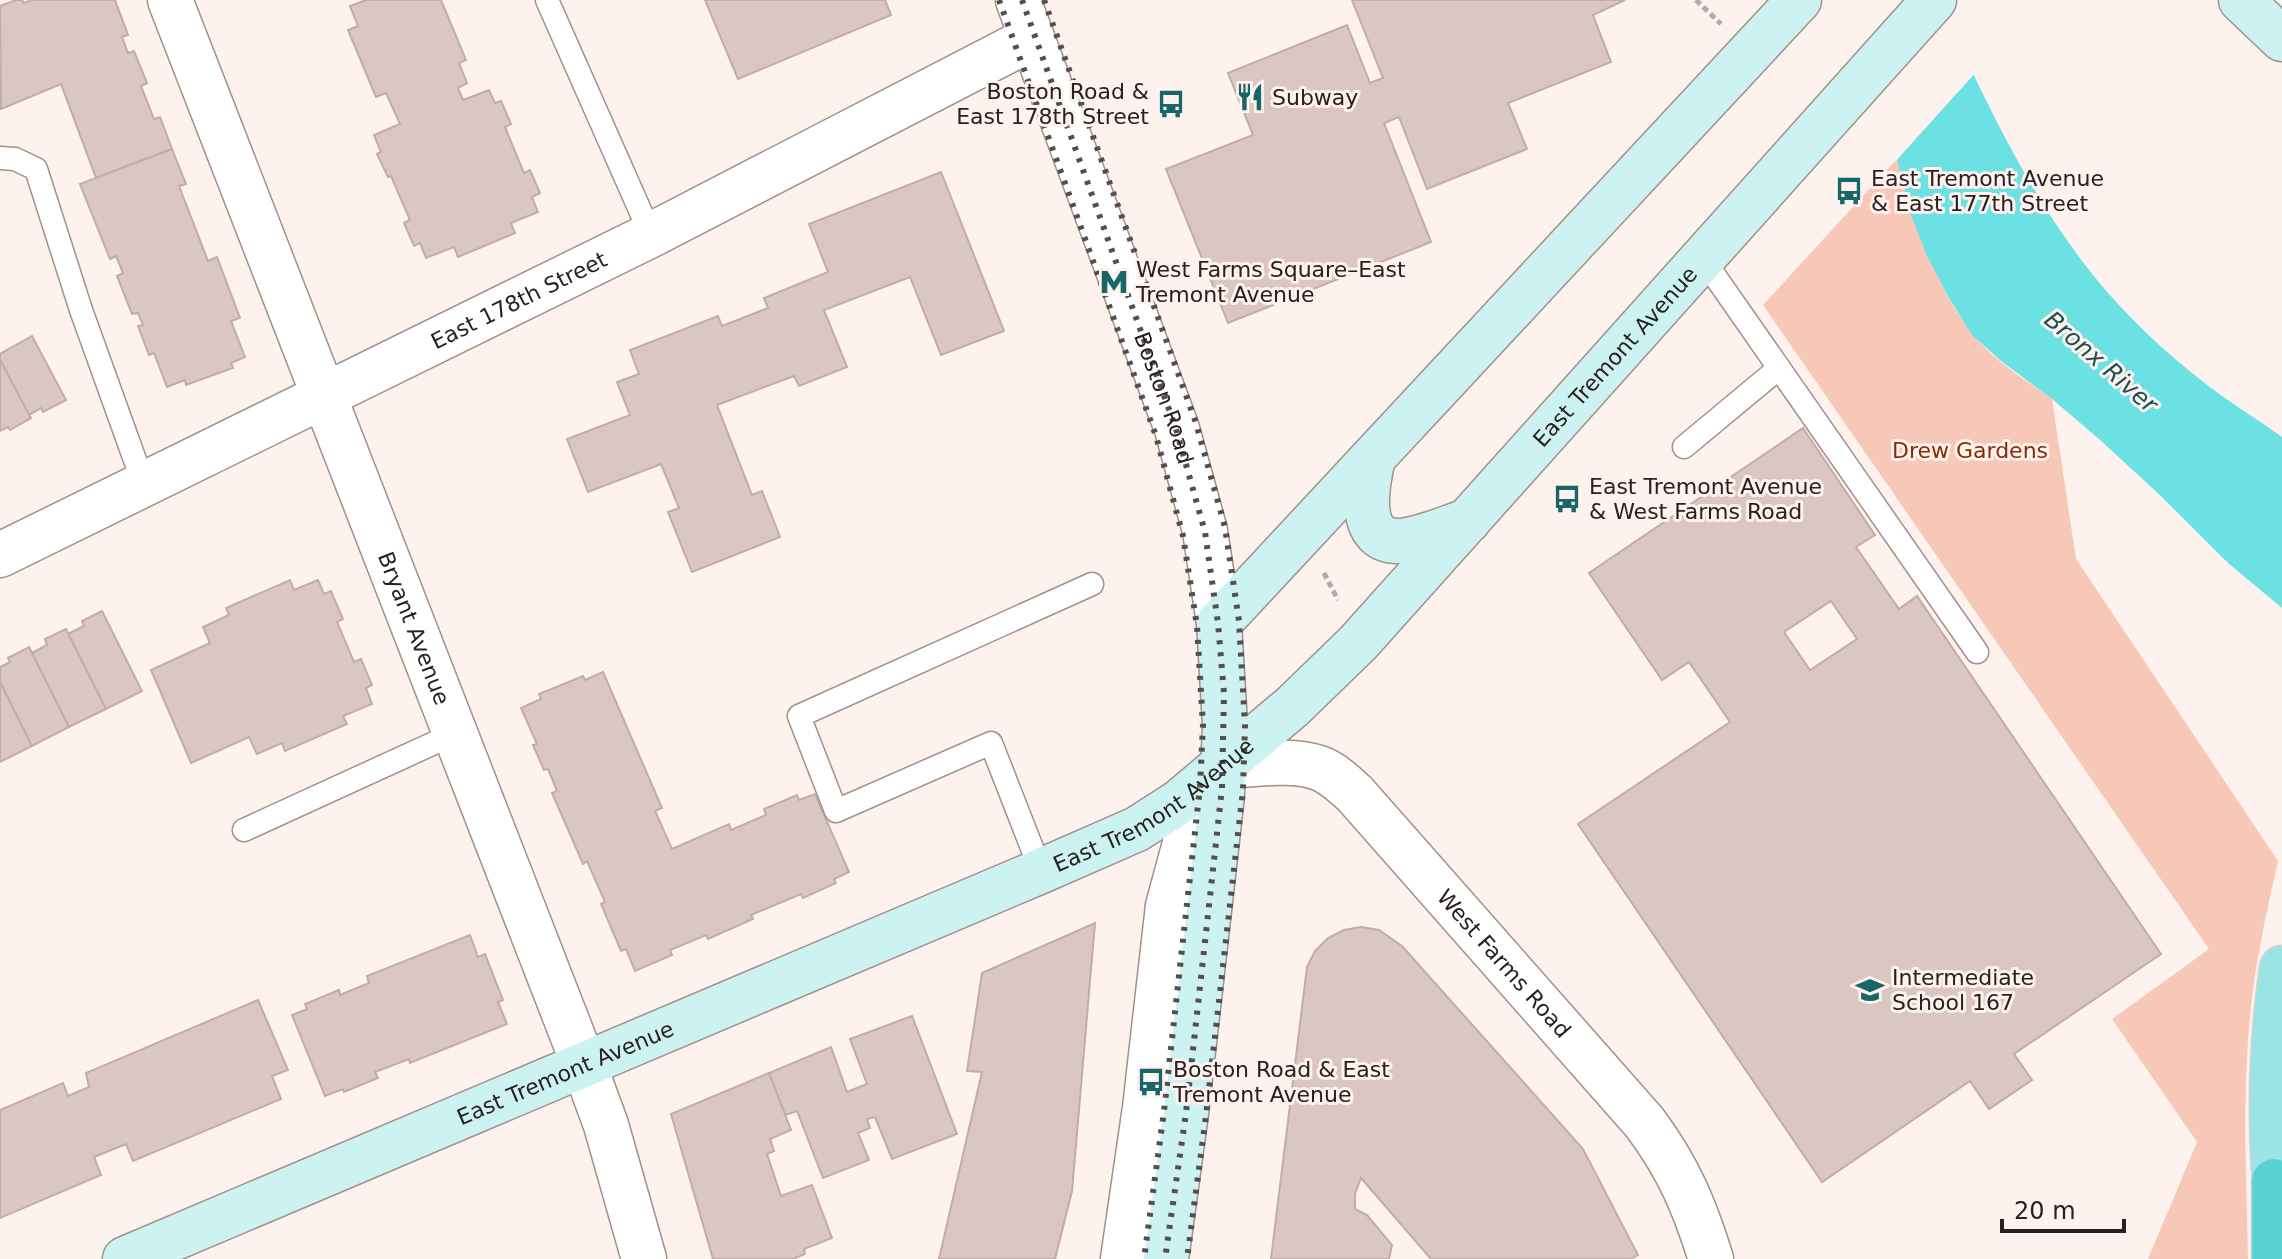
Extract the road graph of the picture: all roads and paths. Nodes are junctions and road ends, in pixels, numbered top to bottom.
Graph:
1 (170, 0) edge
2 (547, 0) edge
3 (1798, 0) edge
4 (1934, 0) edge
5 (2241, 0) edge
6 (1025, 19) edge
7 (2282, 39) edge
8 (0, 158) edge
9 (651, 235) junction
10 (1703, 259) junction
11 (1779, 368) junction
12 (326, 396) junction
13 (1684, 447) dead end
14 (1373, 458) junction
15 (144, 485) junction
16 (1469, 521) junction
17 (0, 555) edge
18 (1319, 563) dead end
19 (1092, 584) dead end
20 (1339, 602) dead end
21 (1219, 623) junction
22 (1977, 652) dead end
23 (456, 733) junction
24 (1224, 766) junction
25 (244, 830) dead end
26 (1041, 871) junction
27 (2282, 968) edge
28 (584, 1065) junction
29 (2274, 1181) junction
30 (2282, 1248) edge
31 (1168, 1258) edge
32 (125, 1259) edge
33 (644, 1259) edge
34 (1123, 1259) edge
35 (1711, 1259) edge
36 (2274, 1259) edge

1 - 12 street, Bryant Avenue
2 - 9 lane
3 - 14 main road
4 - 10 main road, East Tremont Avenue
5 - 7 main road
6 - 9 street, East 178th Street
6 - 21 street, Boston Road
8 - 15 lane
9 - 12 street, East 178th Street
10 - 11 lane
10 - 16 main road, East Tremont Avenue
11 - 13 lane
11 - 22 lane
12 - 15 street, East 178th Street
12 - 23 street, Bryant Avenue
14 - 16 main road
14 - 21 main road
15 - 17 street, East 178th Street
16 - 24 main road, East Tremont Avenue
18 - 20 path
19 - 26 lane
21 - 24 main road, Boston Road
23 - 25 lane
23 - 28 street, Bryant Avenue
24 - 26 main road, East Tremont Avenue
24 - 31 main road, Boston Road
24 - 34 street, Boston Road
24 - 35 street, West Farms Road
26 - 28 main road, East Tremont Avenue
27 - 29 main road
28 - 32 main road, East Tremont Avenue
28 - 33 street, Bryant Avenue
29 - 30 main road
29 - 36 highway

